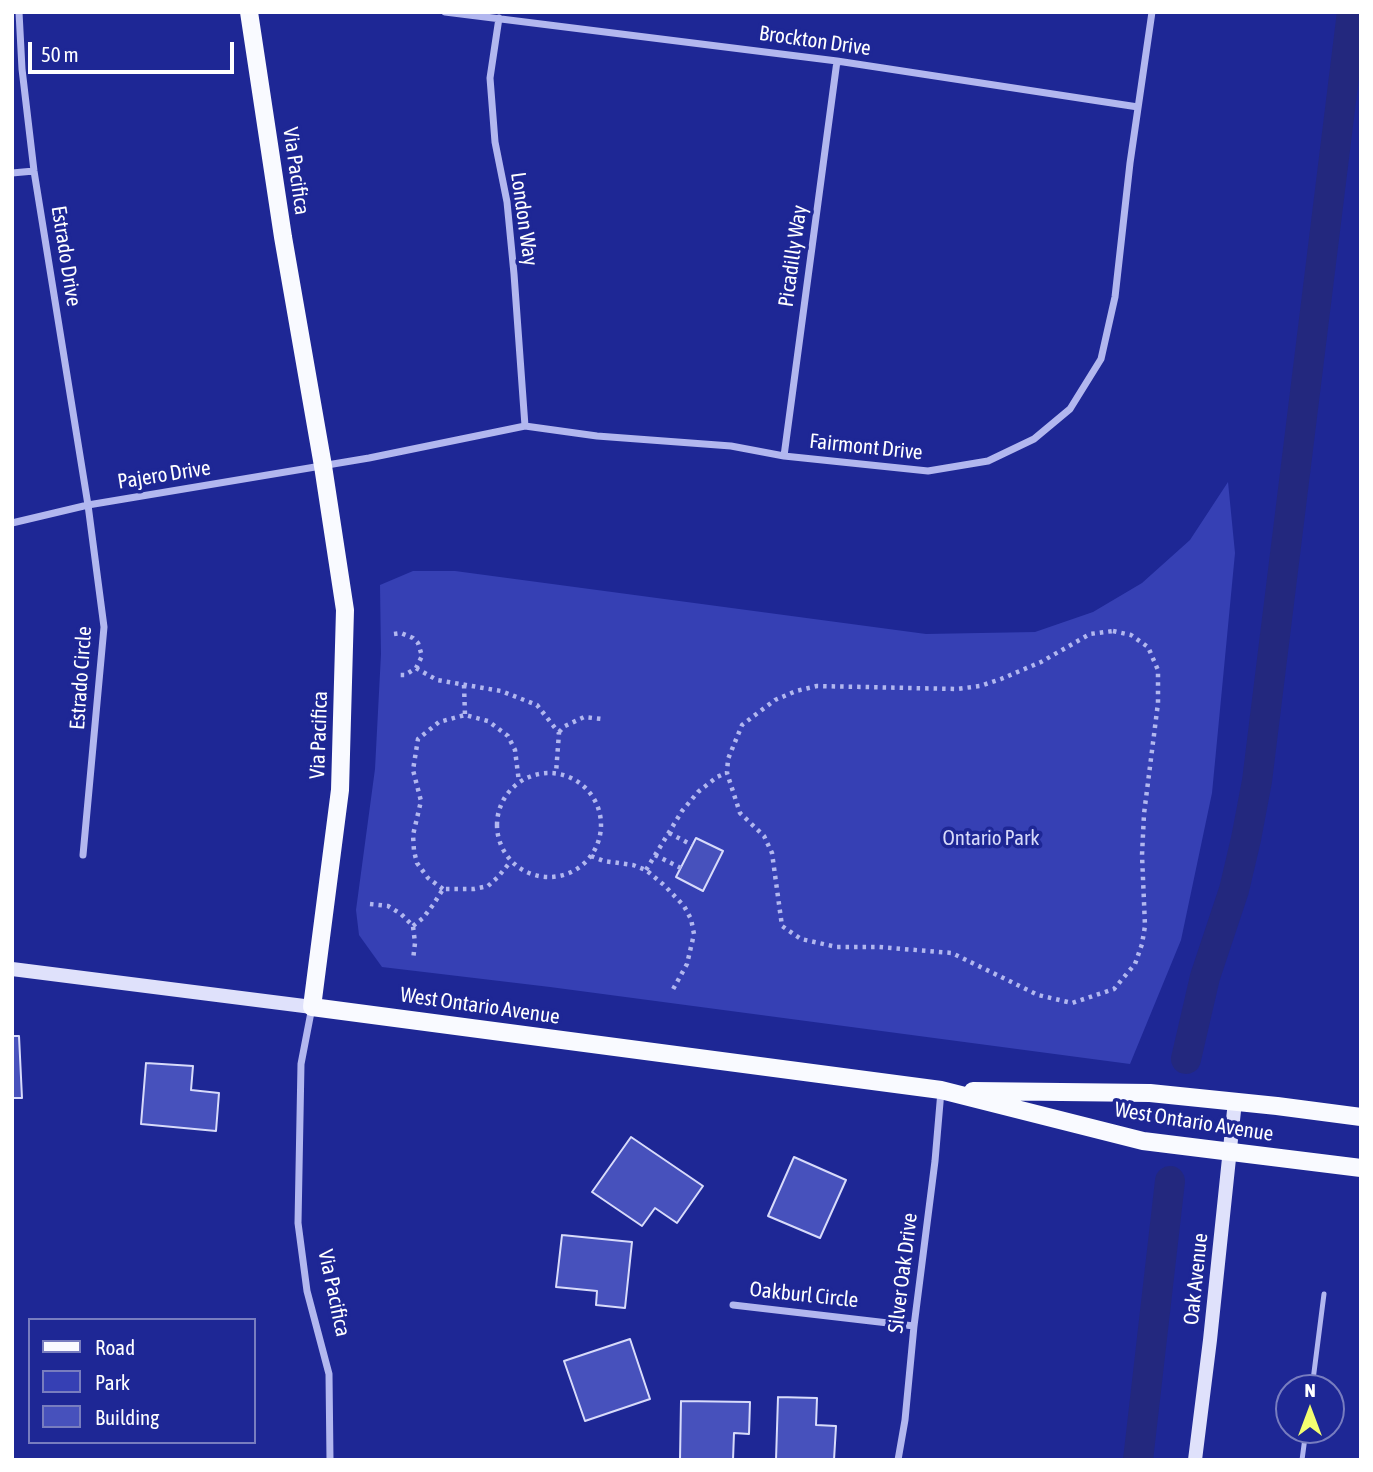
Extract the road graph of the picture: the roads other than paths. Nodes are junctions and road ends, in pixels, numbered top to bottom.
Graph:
1 (19, 12) edge
2 (250, 12) edge
3 (445, 12) edge
4 (1152, 12) edge
5 (499, 19) junction
6 (837, 61) junction
7 (1138, 107) junction
8 (34, 171) junction
9 (12, 173) edge
10 (525, 426) junction
11 (784, 456) junction
12 (323, 466) junction
13 (88, 505) junction
14 (12, 523) edge
15 (83, 855) dead end
16 (12, 969) edge
17 (312, 1007) junction
18 (941, 1090) junction
19 (1235, 1101) junction
20 (1361, 1117) edge
21 (1230, 1152) junction
22 (1361, 1168) edge
23 (1324, 1294) dead end
24 (733, 1305) dead end
25 (914, 1326) junction
26 (1314, 1374) edge
27 (330, 1460) edge
28 (898, 1460) edge
29 (1195, 1460) edge

1 - 8 street, Estrado Drive
2 - 12 main road, Via Pacifica
3 - 5 street, Brockton Drive
4 - 7 street, Fairmont Drive
5 - 6 street, Brockton Drive
5 - 10 street, London Way
6 - 7 street, Brockton Drive
6 - 11 street, Picadilly Way
7 - 11 street, Fairmont Drive
8 - 9 street
8 - 13 street, Estrado Drive
10 - 11 street, Fairmont Drive
10 - 12 street, Fairmont Drive
12 - 13 street, Pajero Drive
12 - 17 main road, Via Pacifica
13 - 14 street, Pajero Drive
13 - 15 street, Estrado Circle
16 - 17 street, West Ontario Avenue
17 - 18 main road, West Ontario Avenue
17 - 27 street, Via Pacifica
18 - 19 main road, West Ontario Avenue
18 - 21 main road, West Ontario Avenue
18 - 25 street, Silver Oak Drive
19 - 20 main road, West Ontario Avenue
19 - 21 street, Oak Avenue
21 - 22 main road, West Ontario Avenue
21 - 29 street, Oak Avenue
23 - 26 lane
24 - 25 street, Oakburl Circle
25 - 28 street, Silver Oak Drive

